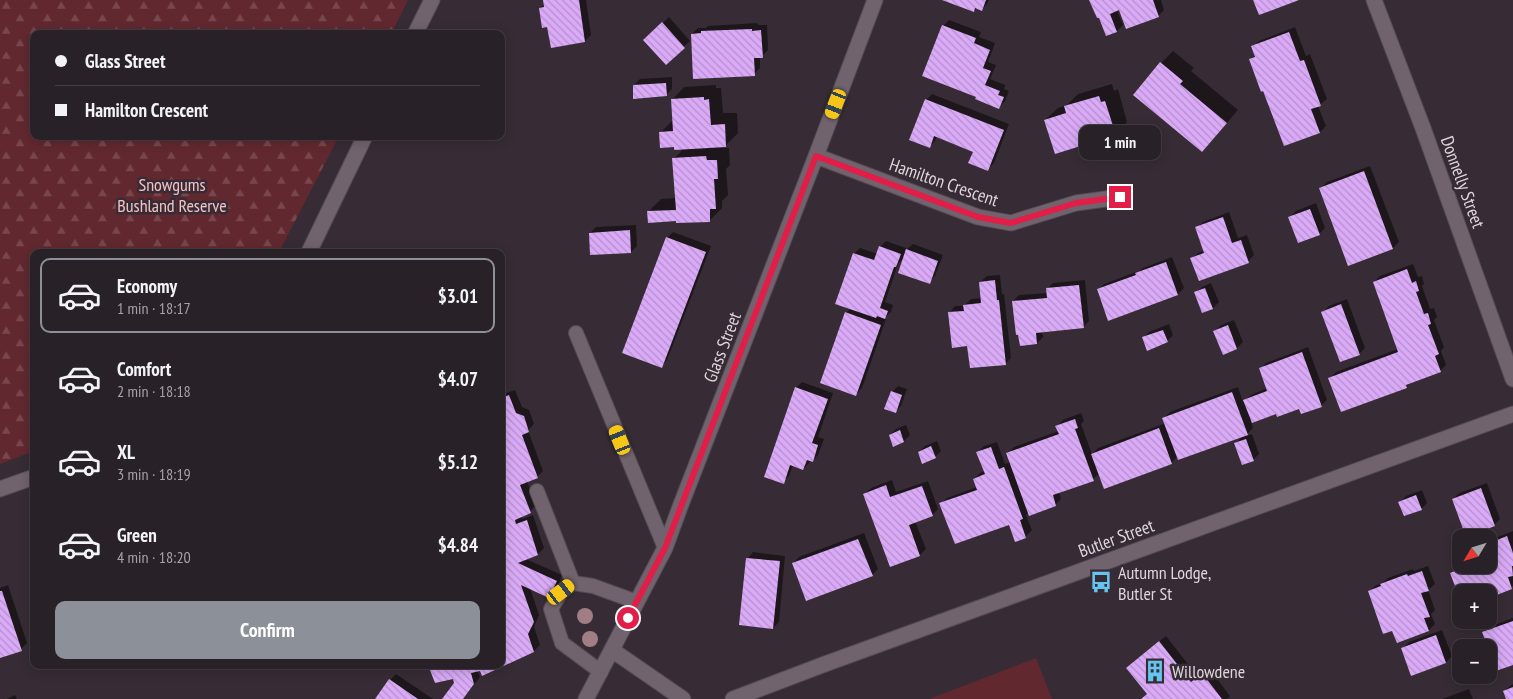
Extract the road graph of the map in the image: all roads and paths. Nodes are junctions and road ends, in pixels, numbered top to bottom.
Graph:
1 (432, 0) edge
2 (875, 0) edge
3 (1374, 0) edge
4 (418, 30) edge
5 (363, 140) edge
6 (816, 156) junction
7 (1120, 197) dead end
8 (310, 249) edge
9 (576, 333) dead end
10 (1513, 379) edge
11 (1513, 414) edge
12 (30, 478) edge
13 (0, 489) edge
14 (537, 491) dead end
15 (665, 548) junction
16 (573, 583) junction
17 (636, 602) junction
18 (612, 650) junction
19 (601, 672) junction
20 (586, 699) edge
21 (682, 699) edge
22 (733, 699) edge

1 - 4 street
2 - 6 street, Glass Street
3 - 10 street, Donnelly Street
5 - 8 street
6 - 7 street, Hamilton Crescent
6 - 15 street, Glass Street
9 - 15 lane
11 - 22 street, Butler Street
12 - 13 street
14 - 16 lane
15 - 17 street, Glass Street
16 - 17 lane
16 - 19 lane
17 - 18 street, Glass Street
18 - 19 street, Glass Street
18 - 21 street
19 - 20 street, Glass Street

